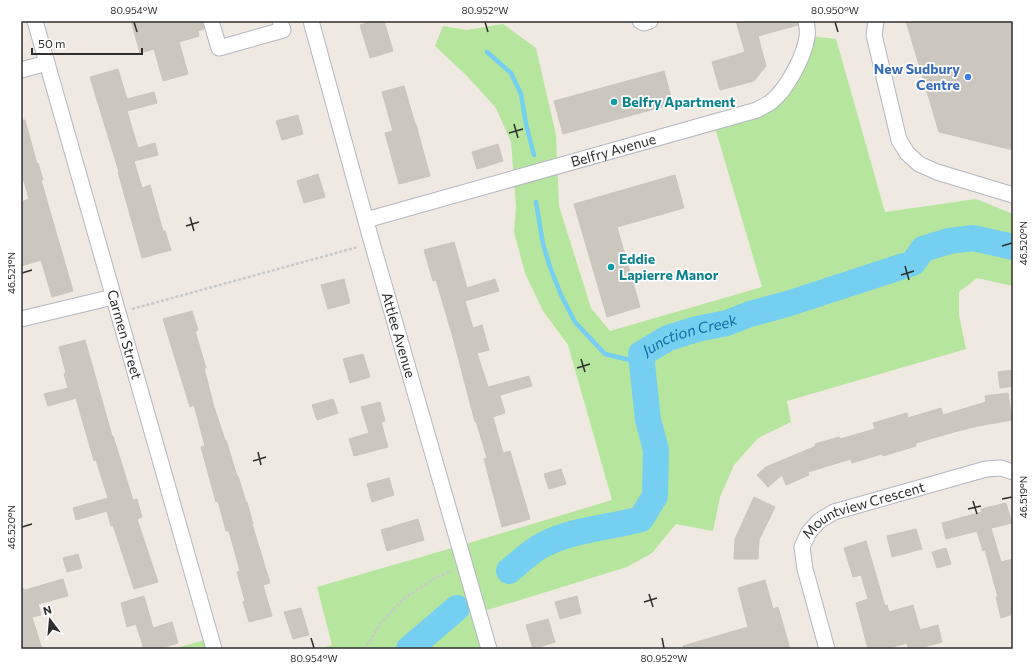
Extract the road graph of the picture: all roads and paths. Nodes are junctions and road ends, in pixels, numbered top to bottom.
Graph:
1 (35, 21) edge
2 (211, 21) edge
3 (280, 21) edge
4 (311, 21) edge
5 (640, 21) edge
6 (650, 21) edge
7 (806, 21) edge
8 (876, 21) edge
9 (47, 63) junction
10 (21, 70) edge
11 (1013, 195) edge
12 (366, 220) junction
13 (372, 243) junction
14 (113, 297) junction
15 (118, 312) junction
16 (21, 319) edge
17 (1013, 472) edge
18 (465, 566) junction
19 (214, 649) edge
20 (363, 649) edge
21 (489, 649) edge
22 (827, 649) edge

1 - 9 street, Carmen Street
2 - 3 street
4 - 12 street, Attlee Avenue
5 - 6 street
7 - 12 street, Belfry Avenue
8 - 11 street
9 - 10 street
9 - 14 street, Carmen Street
12 - 13 street, Attlee Avenue
13 - 15 path
13 - 18 street, Attlee Avenue
14 - 15 street, Carmen Street
14 - 16 street
15 - 19 street, Carmen Street
17 - 22 street, Mountview Crescent
18 - 20 path
18 - 21 street, Attlee Avenue

